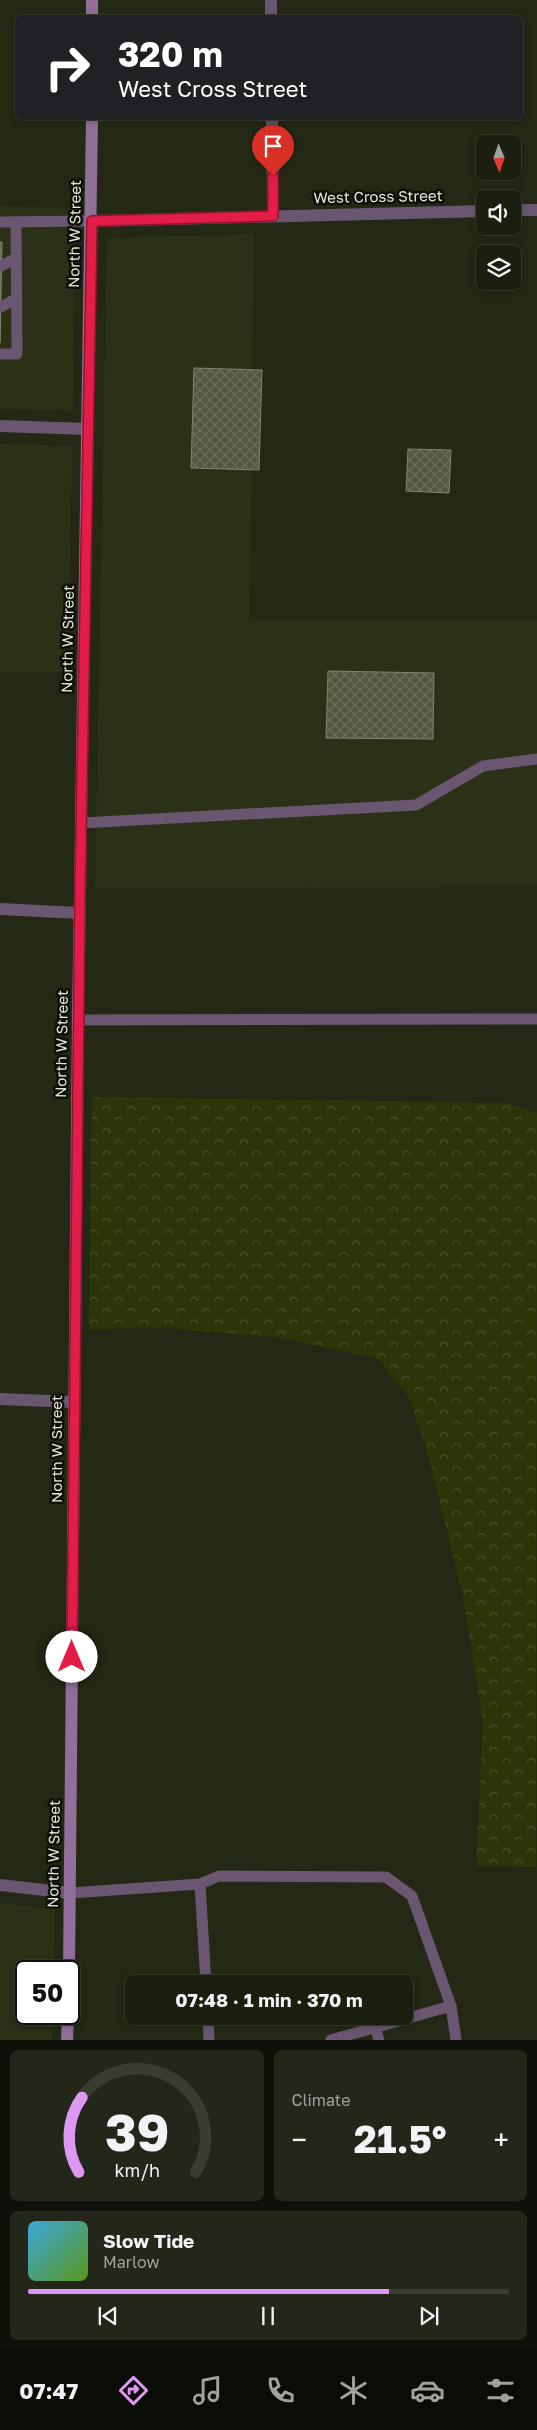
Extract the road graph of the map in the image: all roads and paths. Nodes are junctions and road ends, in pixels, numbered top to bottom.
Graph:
1 (92, 0) edge
2 (271, 0) edge
3 (92, 15) edge
4 (271, 15) edge
5 (92, 120) edge
6 (272, 120) edge
7 (521, 210) edge
8 (537, 210) edge
9 (476, 211) edge
10 (273, 216) junction
11 (92, 221) junction
12 (0, 222) edge
13 (16, 222) junction
14 (16, 258) junction
15 (1, 266) dead end
16 (17, 298) junction
17 (1, 306) edge
18 (0, 354) edge
19 (0, 426) edge
20 (88, 429) junction
21 (537, 759) edge
22 (81, 823) junction
23 (0, 909) edge
24 (80, 913) junction
25 (537, 1019) edge
26 (78, 1020) junction
27 (0, 1399) edge
28 (73, 1402) junction
29 (200, 1884) junction
30 (0, 1885) edge
31 (70, 1893) junction
32 (68, 1960) edge
33 (205, 1975) edge
34 (451, 2006) junction
35 (68, 2025) edge
36 (209, 2025) edge
37 (376, 2027) junction
38 (67, 2040) edge
39 (210, 2040) edge
40 (334, 2040) edge
41 (379, 2040) edge
42 (456, 2040) edge

1 - 3 main road
2 - 4 street
5 - 11 main road, North W Street
6 - 10 street
7 - 8 street
9 - 10 street, West Cross Street
10 - 11 street, West Cross Street
11 - 13 lane
11 - 20 main road, North W Street
12 - 13 lane
13 - 14 lane
14 - 15 lane
14 - 16 lane
16 - 17 lane
16 - 18 lane
19 - 20 street
20 - 22 main road, North W Street
21 - 22 lane
22 - 24 main road, North W Street
23 - 24 street
24 - 26 main road, North W Street
25 - 26 lane
26 - 28 main road, North W Street
27 - 28 street
28 - 31 main road, North W Street
29 - 31 lane
29 - 33 lane
29 - 34 lane
30 - 31 street
31 - 32 main road, North W Street
34 - 37 lane
34 - 42 lane
35 - 38 main road
36 - 39 lane
37 - 40 lane
37 - 41 lane

